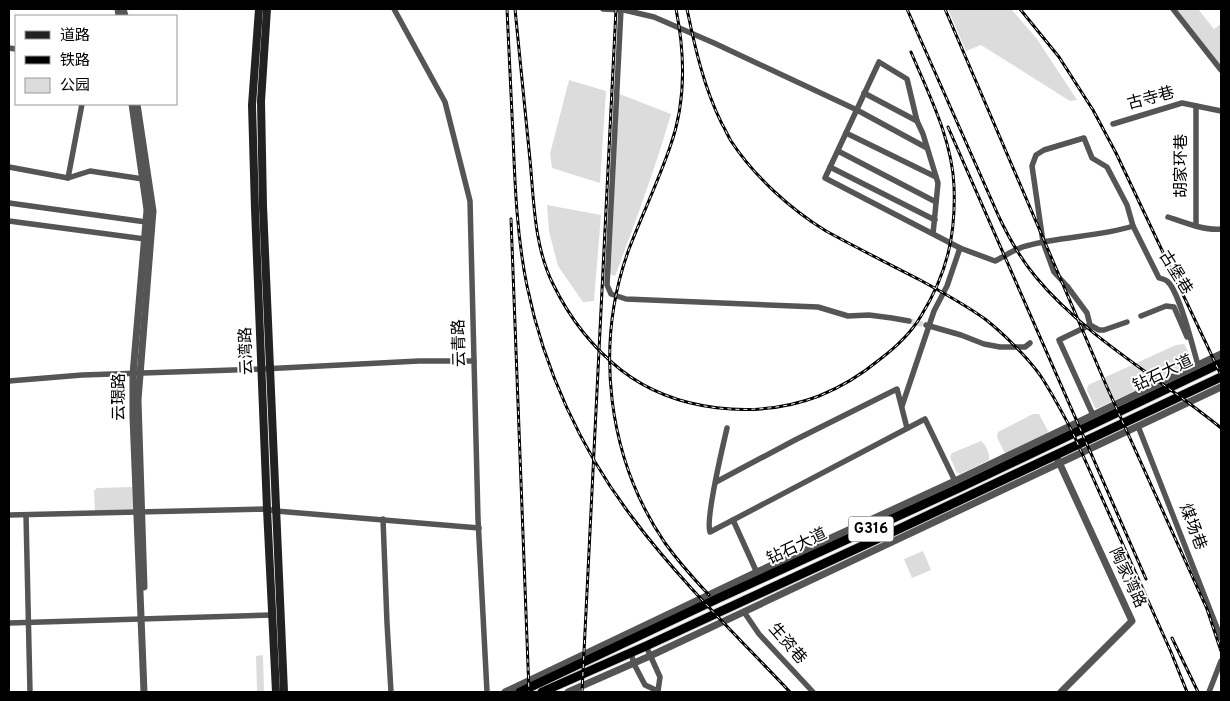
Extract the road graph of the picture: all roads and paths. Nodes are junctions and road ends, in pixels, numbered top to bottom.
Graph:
1 (259, 9) edge
2 (267, 9) edge
3 (394, 9) edge
4 (603, 9) edge
5 (621, 9) edge
6 (1173, 9) edge
7 (1221, 70) edge
8 (864, 93) junction
9 (82, 105) edge
10 (132, 105) edge
11 (137, 105) edge
12 (1196, 106) junction
13 (857, 110) junction
14 (1221, 110) edge
15 (917, 121) junction
16 (1113, 124) dead end
17 (846, 133) junction
18 (927, 148) junction
19 (838, 151) junction
20 (9, 167) edge
21 (830, 167) junction
22 (936, 177) junction
23 (68, 178) junction
24 (143, 179) junction
25 (936, 202) junction
26 (9, 203) edge
27 (1168, 217) dead end
28 (934, 220) junction
29 (9, 221) edge
30 (146, 222) junction
31 (1133, 226) junction
32 (1196, 226) junction
33 (1221, 229) edge
34 (933, 234) junction
35 (145, 239) junction
36 (1043, 242) junction
37 (960, 248) junction
38 (1141, 316) dead end
39 (909, 321) tunnel mouth
40 (1127, 322) dead end
41 (927, 325) junction
42 (1090, 325) junction
43 (1030, 344) dead end
44 (1221, 354) edge
45 (1195, 356) junction
46 (474, 361) junction
47 (1221, 364) edge
48 (1198, 365) junction
49 (266, 369) junction
50 (137, 374) junction
51 (1221, 377) edge
52 (9, 382) edge
53 (1221, 387) edge
54 (902, 406) junction
55 (1092, 415) junction
56 (1138, 426) junction
57 (727, 428) dead end
58 (908, 428) junction
59 (1057, 459) junction
60 (971, 478) junction
61 (1018, 478) junction
62 (955, 481) junction
63 (716, 482) junction
64 (266, 509) junction
65 (276, 510) junction
66 (140, 512) junction
67 (895, 513) junction
68 (9, 515) edge
69 (26, 515) junction
70 (383, 519) junction
71 (733, 520) junction
72 (479, 528) junction
73 (759, 576) junction
74 (744, 612) junction
75 (272, 615) junction
76 (143, 619) junction
77 (29, 622) junction
78 (9, 623) edge
79 (1221, 638) edge
80 (646, 646) junction
81 (631, 653) junction
82 (650, 656) junction
83 (1221, 661) edge
84 (634, 664) junction
85 (279, 680) junction
86 (518, 690) edge
87 (658, 691) edge
88 (30, 692) edge
89 (144, 692) edge
90 (148, 692) edge
91 (275, 692) edge
92 (285, 692) edge
93 (391, 692) edge
94 (487, 692) edge
95 (507, 692) edge
96 (542, 692) edge
97 (568, 692) edge
98 (813, 692) edge
99 (1060, 692) edge
100 (1209, 692) edge

1 - 49 main road, 云湾路
2 - 49 main road, 云湾路
3 - 46 street, 云青路
4 - 5 street
5 - 13 street
5 - 39 street
6 - 7 street
8 - 13 street
8 - 15 street
8 - 15 street
9 - 23 street
10 - 24 street, 云璟路
11 - 50 street, 云璟路
12 - 14 street
12 - 16 street, 古寺巷
12 - 32 street, 胡家环巷
13 - 17 street
13 - 18 street
15 - 18 street
17 - 19 street
17 - 22 street
18 - 22 street
19 - 21 street
19 - 25 street
20 - 23 street
21 - 28 street
21 - 34 street
22 - 25 street
23 - 24 street
24 - 30 street, 云璟路
25 - 28 street
26 - 30 street
27 - 32 street
28 - 34 street
29 - 35 street
30 - 35 street, 云璟路
31 - 36 street
31 - 36 street, 古堡巷
31 - 45 street, 古堡巷
32 - 33 street
34 - 37 street
35 - 50 street, 云璟路
36 - 37 street
36 - 42 street
37 - 41 street
38 - 45 street
40 - 42 street
41 - 43 street
41 - 54 street
42 - 55 street
44 - 48 street
45 - 48 street, 古堡巷
46 - 49 street
46 - 72 street, 云青路
47 - 60 highway, 钻石大道 / G316
48 - 55 street
49 - 50 street
49 - 64 main road, 云湾路
49 - 65 main road, 云湾路
50 - 52 street
50 - 66 street, 云璟路
51 - 59 highway, 钻石大道 / G316
53 - 56 street
54 - 58 street
54 - 63 street
55 - 60 street
56 - 59 street
56 - 79 street, 煤场巷
57 - 63 street
58 - 62 street
58 - 71 street
59 - 61 highway, 钻石大道 / G316
59 - 99 street, 陶家湾路
60 - 62 street
60 - 67 highway, 钻石大道 / G316
61 - 74 street
61 - 80 highway, 钻石大道 / G316
62 - 67 street
63 - 71 street
64 - 65 street
64 - 66 street
64 - 75 main road, 云湾路
65 - 70 street
65 - 85 main road, 云湾路
66 - 69 street
66 - 76 street, 云璟路
67 - 73 highway, 钻石大道 / G316
68 - 69 street
69 - 77 street
70 - 72 street
70 - 93 street
71 - 73 street
72 - 94 street, 云青路
73 - 86 highway, 钻石大道 / G316
74 - 82 street
74 - 98 street, 生资巷
75 - 76 street
75 - 85 main road, 云湾路
76 - 77 street
76 - 89 street, 云璟路
76 - 90 street, 云璟路
77 - 78 street
77 - 88 street
80 - 81 highway, 钻石大道 / G316
80 - 82 street
81 - 84 street
81 - 96 highway, 钻石大道 / G316
82 - 84 street
82 - 87 street
83 - 100 street
84 - 87 street
84 - 97 street
85 - 91 main road, 云湾路
85 - 92 main road, 云湾路
86 - 95 street

